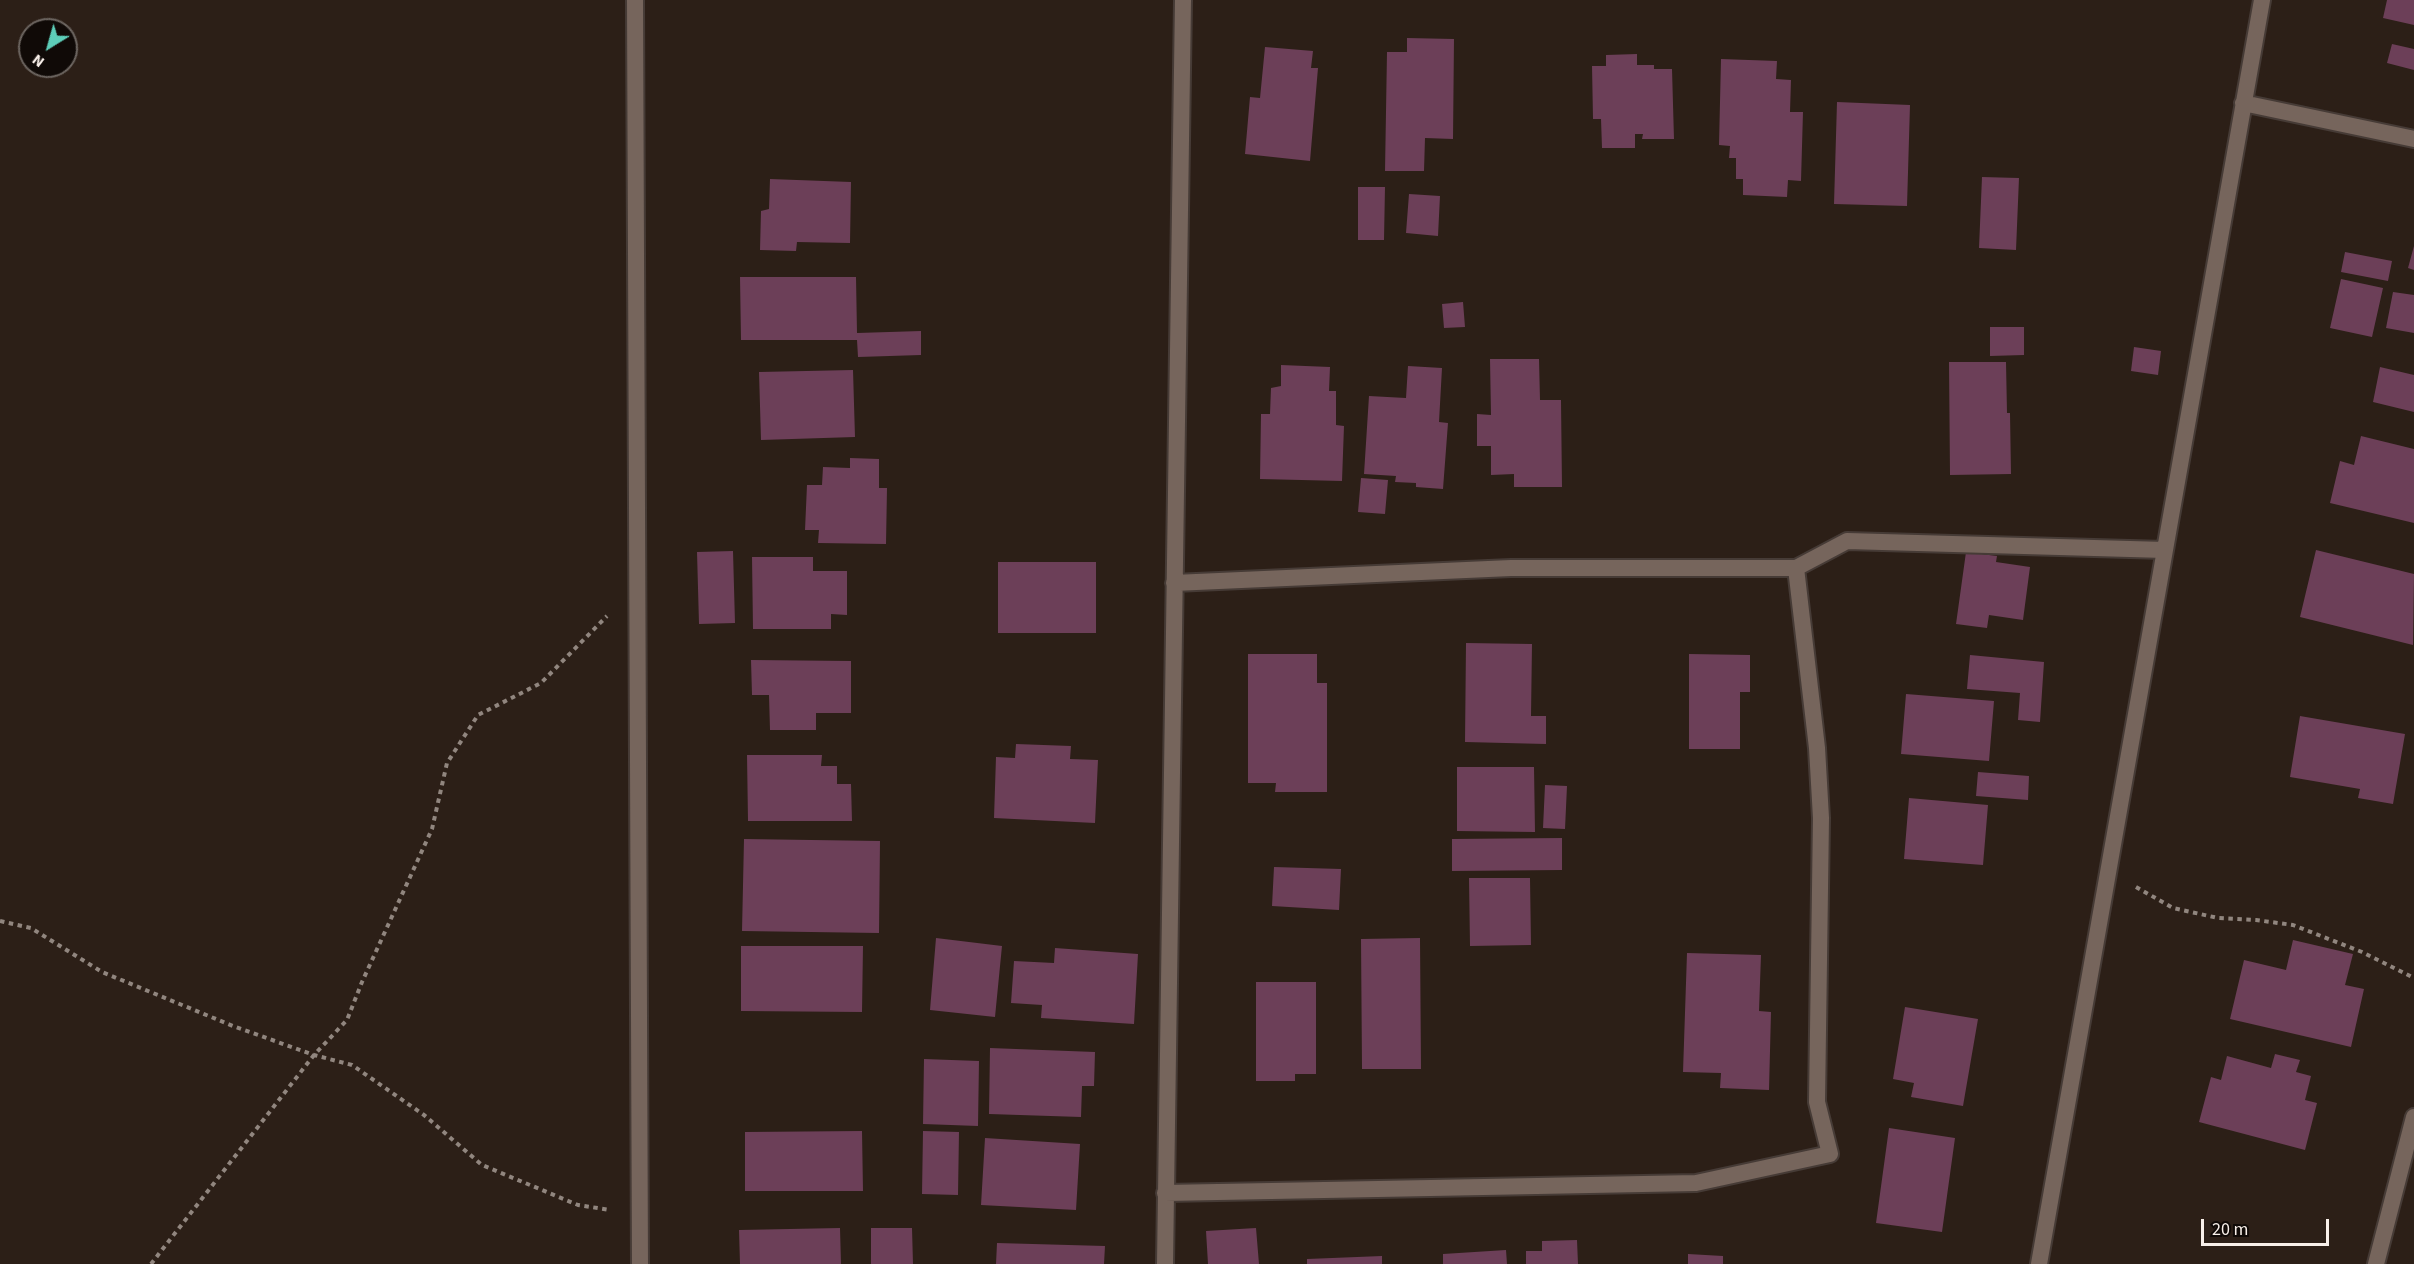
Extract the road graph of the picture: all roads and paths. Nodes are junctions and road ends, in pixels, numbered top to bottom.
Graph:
1 (635, 0) edge
2 (1183, 0) edge
3 (2262, 0) edge
4 (2243, 104) junction
5 (2414, 139) edge
6 (2165, 550) junction
7 (1796, 568) junction
8 (1174, 583) junction
9 (637, 609) junction
10 (2108, 870) junction
11 (0, 921) edge
12 (2414, 978) edge
13 (314, 1055) junction
14 (2414, 1117) edge
15 (1165, 1193) junction
16 (640, 1215) junction
17 (151, 1264) edge
18 (640, 1264) edge
19 (1165, 1264) edge
20 (2039, 1264) edge
21 (2376, 1264) edge

1 - 9 street
2 - 8 street
3 - 4 street
4 - 5 street
4 - 6 street
6 - 7 street
6 - 10 street
7 - 8 street
7 - 15 street
8 - 15 street
9 - 13 path
9 - 16 street
10 - 12 path
10 - 20 street
11 - 13 path
13 - 16 path
13 - 17 path
14 - 21 street
15 - 19 street
16 - 18 street

